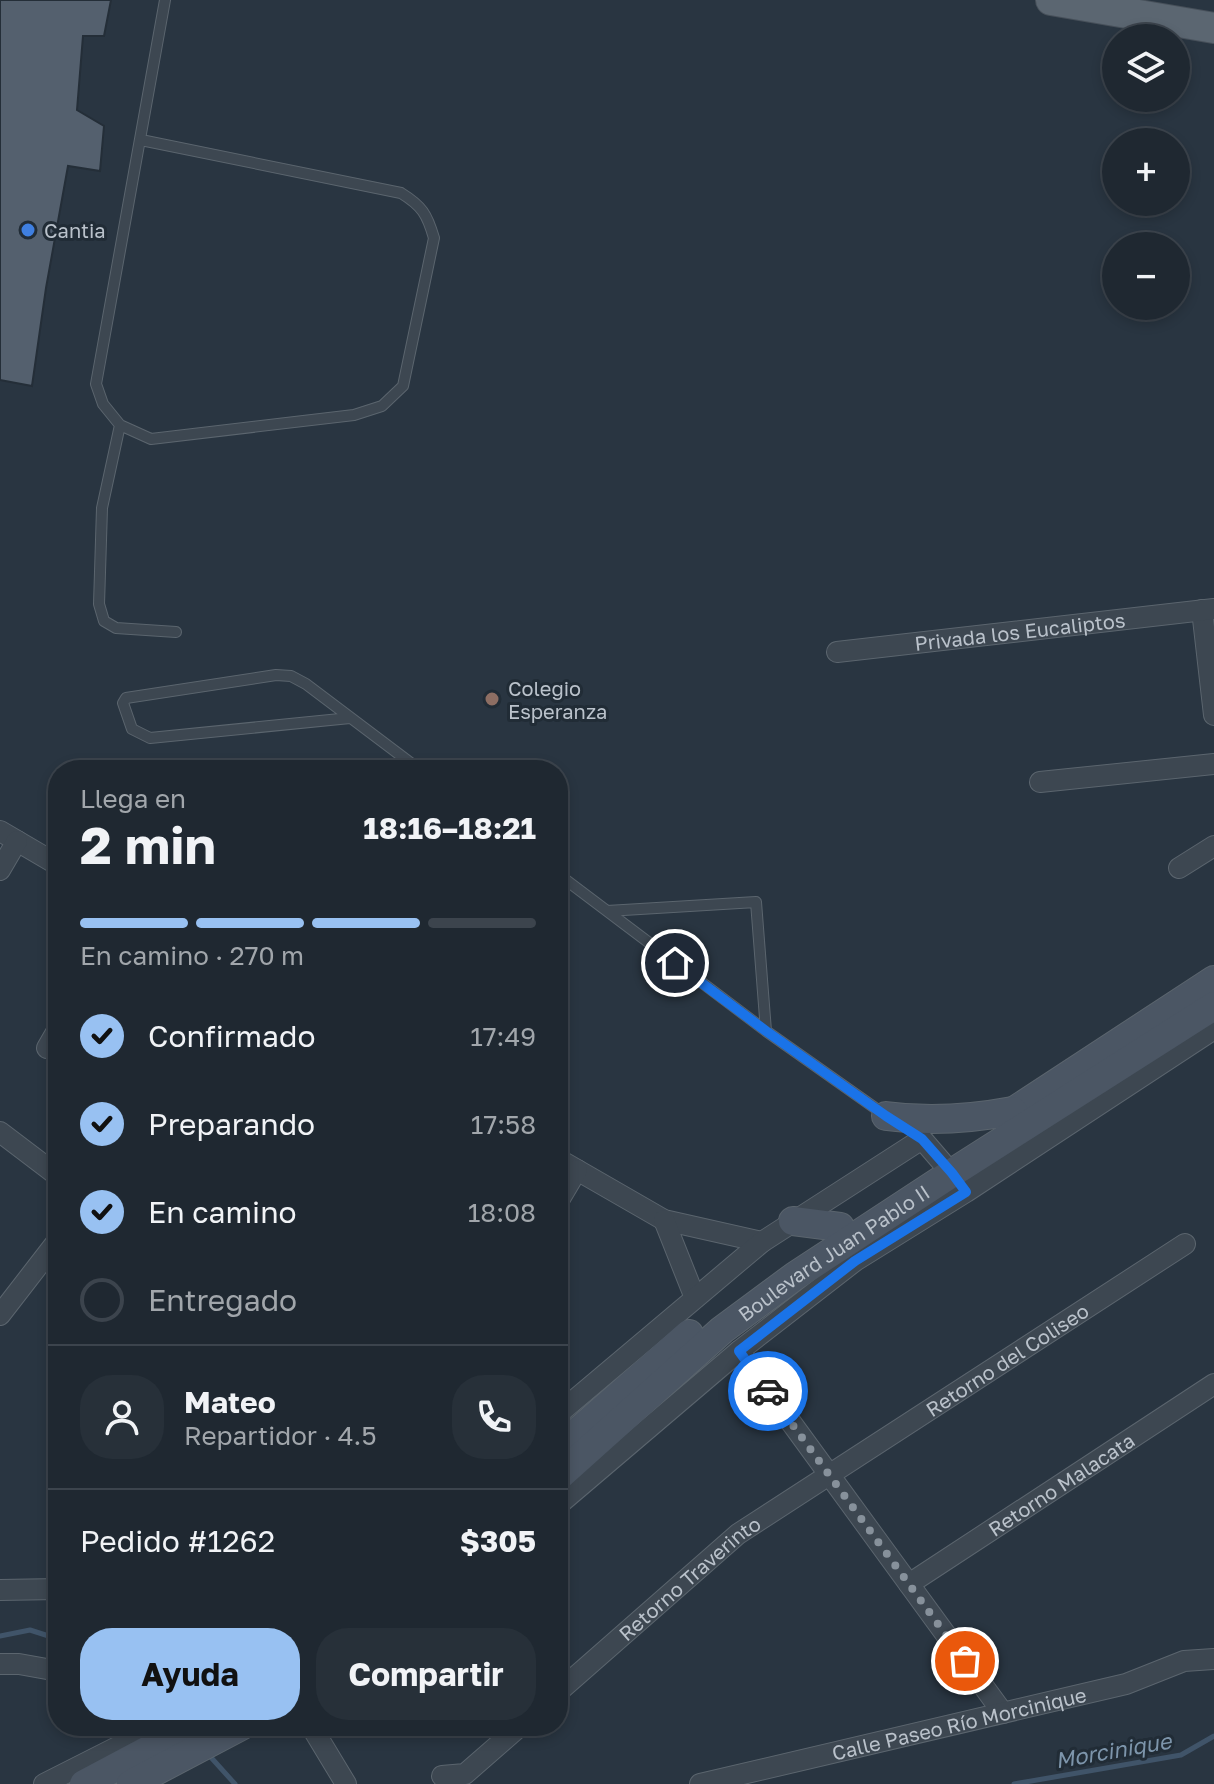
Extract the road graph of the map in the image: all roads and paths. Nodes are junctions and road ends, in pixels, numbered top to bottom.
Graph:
1 (165, 0) edge
2 (1051, 0) edge
3 (1214, 28) edge
4 (141, 140) junction
5 (120, 425) junction
6 (1208, 610) edge
7 (176, 632) dead end
8 (837, 652) dead end
9 (1214, 715) edge
10 (350, 718) junction
11 (407, 760) edge
12 (1214, 764) edge
13 (1040, 782) dead end
14 (9, 836) edge
15 (1214, 846) edge
16 (48, 859) edge
17 (1179, 868) dead end
18 (0, 870) edge
19 (568, 882) edge
20 (607, 911) junction
21 (1214, 980) edge
22 (1214, 1006) edge
23 (1214, 1029) edge
24 (766, 1031) junction
25 (1171, 1034) junction
26 (1154, 1067) junction
27 (1013, 1111) junction
28 (886, 1116) junction
29 (0, 1132) edge
30 (568, 1165) edge
31 (945, 1165) junction
32 (48, 1168) edge
33 (577, 1170) junction
34 (568, 1185) edge
35 (664, 1220) junction
36 (793, 1221) junction
37 (840, 1227) junction
38 (762, 1242) junction
39 (1185, 1244) dead end
40 (48, 1251) edge
41 (695, 1298) junction
42 (4, 1301) edge
43 (739, 1351) junction
44 (1214, 1384) edge
45 (568, 1406) edge
46 (592, 1418) junction
47 (568, 1421) edge
48 (568, 1440) edge
49 (568, 1468) edge
50 (829, 1475) junction
51 (568, 1496) edge
52 (909, 1584) junction
53 (48, 1589) edge
54 (0, 1590) edge
55 (1214, 1659) edge
56 (0, 1664) edge
57 (48, 1669) edge
58 (568, 1683) edge
59 (1003, 1713) junction
60 (170, 1736) edge
61 (196, 1736) edge
62 (317, 1736) edge
63 (509, 1736) edge
64 (151, 1744) edge
65 (442, 1776) dead end
66 (44, 1784) edge
67 (84, 1784) edge
68 (131, 1784) edge
69 (346, 1784) edge
70 (700, 1784) edge

1 - 4 lane
2 - 3 main road
4 - 5 lane
4 - 5 lane
5 - 7 lane
6 - 8 street, Privada los Eucaliptos
6 - 9 street
10 - 10 lane
10 - 11 lane
12 - 13 street
14 - 16 street
14 - 18 street
15 - 17 street
19 - 20 lane
20 - 24 lane
20 - 24 lane
21 - 27 main road, Boulevard Juan Pablo II
22 - 25 main road, Boulevard Juan Pablo II
23 - 26 street, Boulevard Juan Pablo II
24 - 28 lane
25 - 26 main road
25 - 31 main road, Boulevard Juan Pablo II
26 - 31 street, Boulevard Juan Pablo II
27 - 28 main road
27 - 31 main road, Boulevard Juan Pablo II
28 - 31 lane
29 - 32 street
30 - 33 street
31 - 36 street
31 - 37 main road, Boulevard Juan Pablo II
31 - 43 street, Boulevard Juan Pablo II
31 - 49 main road, Boulevard Juan Pablo II
33 - 34 street
33 - 35 street
35 - 38 street
35 - 41 street
36 - 37 main road
36 - 38 street
37 - 46 main road, Boulevard Juan Pablo II
38 - 41 street
39 - 50 street, Retorno del Coliseo
40 - 42 street
41 - 45 street
43 - 50 street
43 - 51 street, Boulevard Juan Pablo II
44 - 52 street, Retorno Malacata
46 - 47 main road
46 - 48 main road, Boulevard Juan Pablo II
50 - 52 street
50 - 58 street, Retorno Traverinto
52 - 59 street
53 - 54 street
55 - 59 street, Calle Paseo Río Morcinique
56 - 57 street
59 - 70 street, Calle Paseo Río Morcinique
60 - 64 main road
61 - 64 main road
62 - 69 street
63 - 65 street
64 - 66 street
64 - 67 main road
64 - 68 main road

